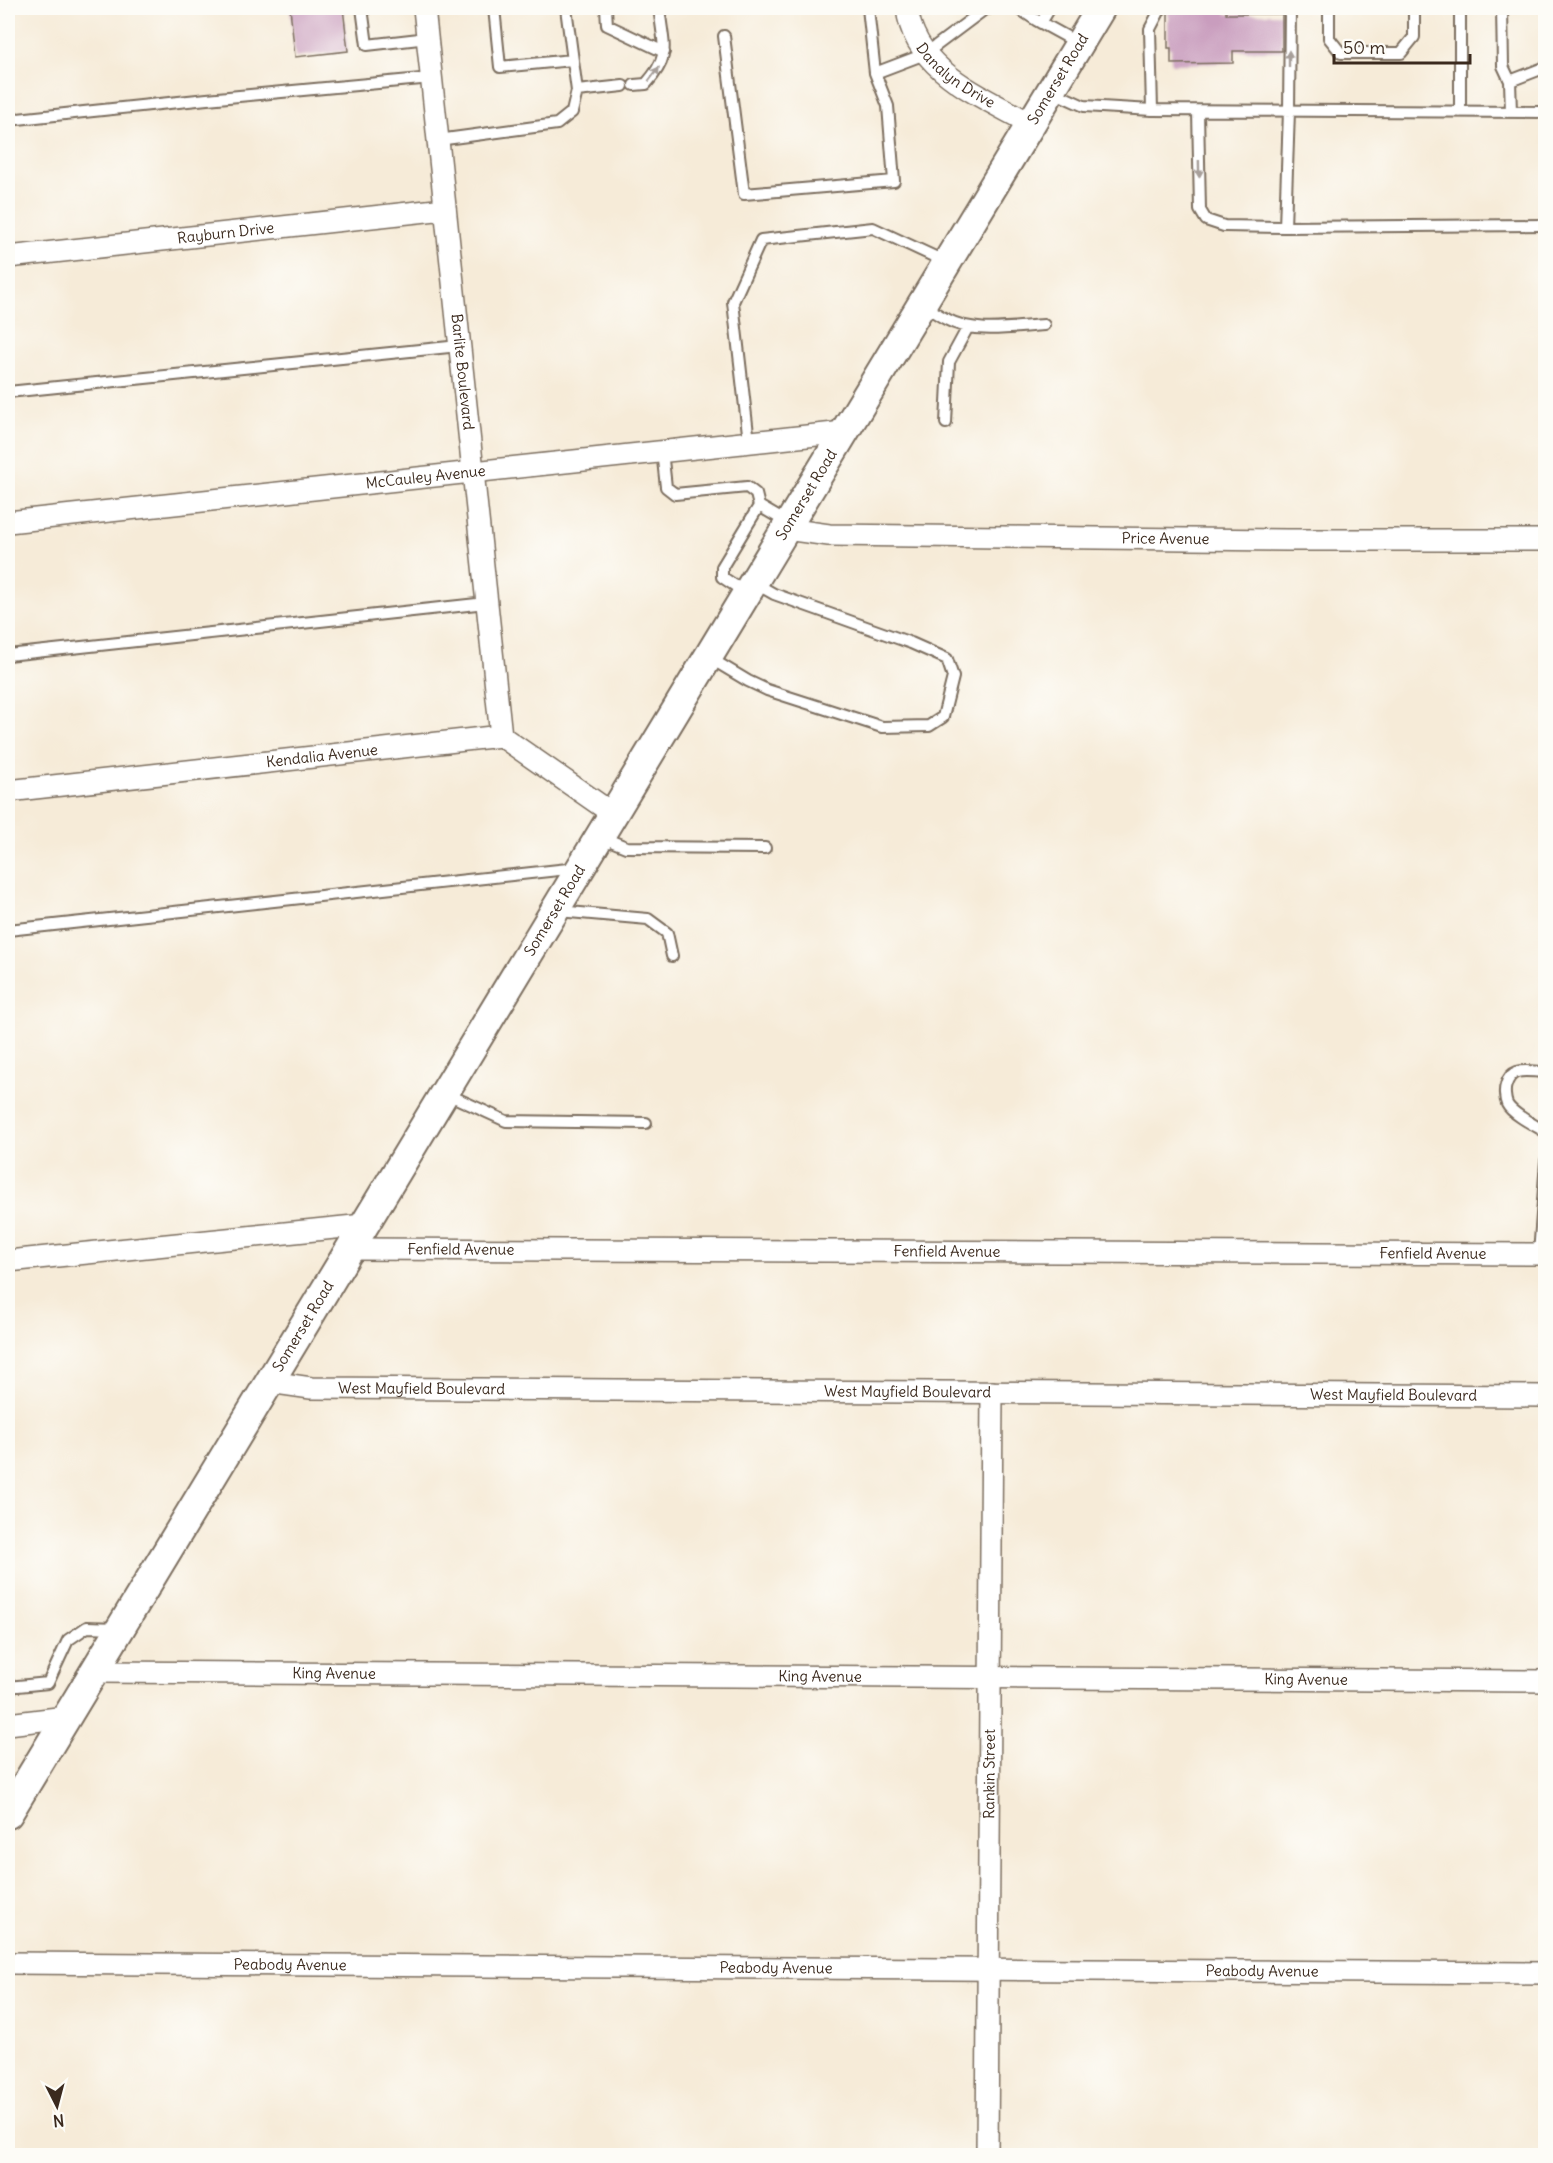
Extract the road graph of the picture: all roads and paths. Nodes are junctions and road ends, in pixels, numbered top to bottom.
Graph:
1 (362, 8) edge
2 (424, 8) edge
3 (494, 8) edge
4 (566, 8) edge
5 (606, 8) edge
6 (868, 8) edge
7 (907, 8) edge
8 (987, 8) edge
9 (1018, 8) edge
10 (1050, 8) edge
11 (1101, 8) edge
12 (1161, 8) edge
13 (1290, 8) edge
14 (1329, 8) edge
15 (1414, 8) edge
16 (1460, 8) edge
17 (1502, 8) edge
18 (660, 15) dead end
19 (1041, 24) junction
20 (724, 36) dead end
21 (428, 38) junction
22 (1078, 44) junction
23 (664, 52) junction
24 (925, 54) junction
25 (572, 60) junction
26 (1545, 67) edge
27 (875, 73) junction
28 (432, 78) junction
29 (1510, 81) junction
30 (577, 91) junction
31 (1050, 91) junction
32 (1152, 110) junction
33 (1198, 111) junction
34 (1289, 111) junction
35 (1460, 112) junction
36 (1511, 112) junction
37 (1545, 112) edge
38 (8, 120) edge
39 (1030, 124) junction
40 (438, 140) junction
41 (445, 209) junction
42 (1545, 225) edge
43 (1285, 226) junction
44 (8, 257) edge
45 (947, 262) junction
46 (922, 303) junction
47 (1044, 325) dead end
48 (968, 327) junction
49 (459, 346) junction
50 (8, 392) edge
51 (946, 423) dead end
52 (844, 432) junction
53 (748, 442) junction
54 (662, 451) junction
55 (472, 472) junction
56 (759, 506) junction
57 (8, 522) edge
58 (787, 526) junction
59 (1545, 540) edge
60 (750, 588) junction
61 (486, 603) junction
62 (8, 656) edge
63 (708, 657) junction
64 (501, 736) junction
65 (8, 791) edge
66 (606, 825) junction
67 (765, 848) dead end
68 (581, 867) junction
69 (555, 910) junction
70 (8, 930) edge
71 (672, 956) dead end
72 (1545, 1072) edge
73 (444, 1093) junction
74 (646, 1123) dead end
75 (1545, 1132) edge
76 (1545, 1161) edge
77 (364, 1224) junction
78 (350, 1249) junction
79 (1542, 1254) edge
80 (8, 1261) edge
81 (269, 1382) junction
82 (992, 1392) junction
83 (1545, 1396) edge
84 (121, 1628) junction
85 (94, 1672) junction
86 (991, 1679) junction
87 (1545, 1682) edge
88 (8, 1687) edge
89 (66, 1717) junction
90 (8, 1724) edge
91 (8, 1814) edge
92 (8, 1963) edge
93 (988, 1968) junction
94 (1545, 1973) edge
95 (987, 2156) edge

1 - 21 lane
2 - 21 street, Barlite Boulevard
3 - 25 lane
4 - 25 lane
5 - 23 lane
6 - 27 lane
7 - 24 street, Danalyn Drive
8 - 24 lane
9 - 19 lane
10 - 19 lane
11 - 22 main road, Somerset Road
12 - 32 lane
34 -> 13 lane
14 - 15 lane
16 - 35 lane
17 - 29 lane
18 - 23 lane
19 - 22 lane
20 - 27 lane
21 - 28 street, Barlite Boulevard
22 - 31 main road, Somerset Road
30 -> 23 lane
24 - 27 lane
24 - 39 street, Danalyn Drive
25 - 30 lane
26 - 29 lane
28 - 38 lane
28 - 40 street, Barlite Boulevard
29 - 36 lane
30 - 40 lane
31 - 32 lane
31 - 39 main road, Somerset Road
32 - 33 lane
33 - 34 lane
33 -> 43 lane
34 - 35 lane
34 - 43 lane
35 - 36 lane
36 - 37 lane
39 - 45 main road, Somerset Road
40 - 41 street, Barlite Boulevard
41 - 44 street, Rayburn Drive
41 - 49 street, Barlite Boulevard
42 - 43 lane
45 - 46 main road, Somerset Road
45 - 53 lane
46 - 48 lane
46 - 52 main road, Somerset Road
47 - 48 lane
48 - 51 lane
49 - 50 lane
49 - 55 street, Barlite Boulevard
52 - 53 street, McCauley Avenue
52 - 58 main road, Somerset Road
53 - 54 street, McCauley Avenue
54 - 55 street, McCauley Avenue
54 - 56 lane
55 - 57 street, McCauley Avenue
55 - 61 street, Barlite Boulevard
56 - 58 lane
56 - 60 lane
58 - 59 street, Price Avenue
58 - 60 main road, Somerset Road
60 - 63 main road, Somerset Road
60 - 63 lane
61 - 62 lane
61 - 64 street, Barlite Boulevard
63 - 66 main road, Somerset Road
64 - 65 street, Kendalia Avenue
64 - 66 street
66 - 67 lane
66 - 68 main road, Somerset Road
68 - 69 main road, Somerset Road
68 - 70 lane
69 - 71 lane
69 - 73 main road, Somerset Road
72 - 75 lane
73 - 74 lane
73 - 77 main road, Somerset Road
76 - 79 lane
77 - 78 main road, Somerset Road
77 - 80 street
78 - 79 street, Fenfield Avenue
78 - 81 main road, Somerset Road
81 - 82 street, West Mayfield Boulevard
81 - 84 main road, Somerset Road
82 - 83 street, West Mayfield Boulevard
82 - 86 street, Rankin Street
84 - 85 main road, Somerset Road
84 - 88 lane
85 - 86 street, King Avenue
85 - 89 main road, Somerset Road
86 - 87 street, King Avenue
86 - 93 street, Rankin Street
89 - 90 street
89 - 91 main road, Somerset Road
92 - 93 street, Peabody Avenue
93 - 94 street, Peabody Avenue
93 - 95 street, Rankin Street

